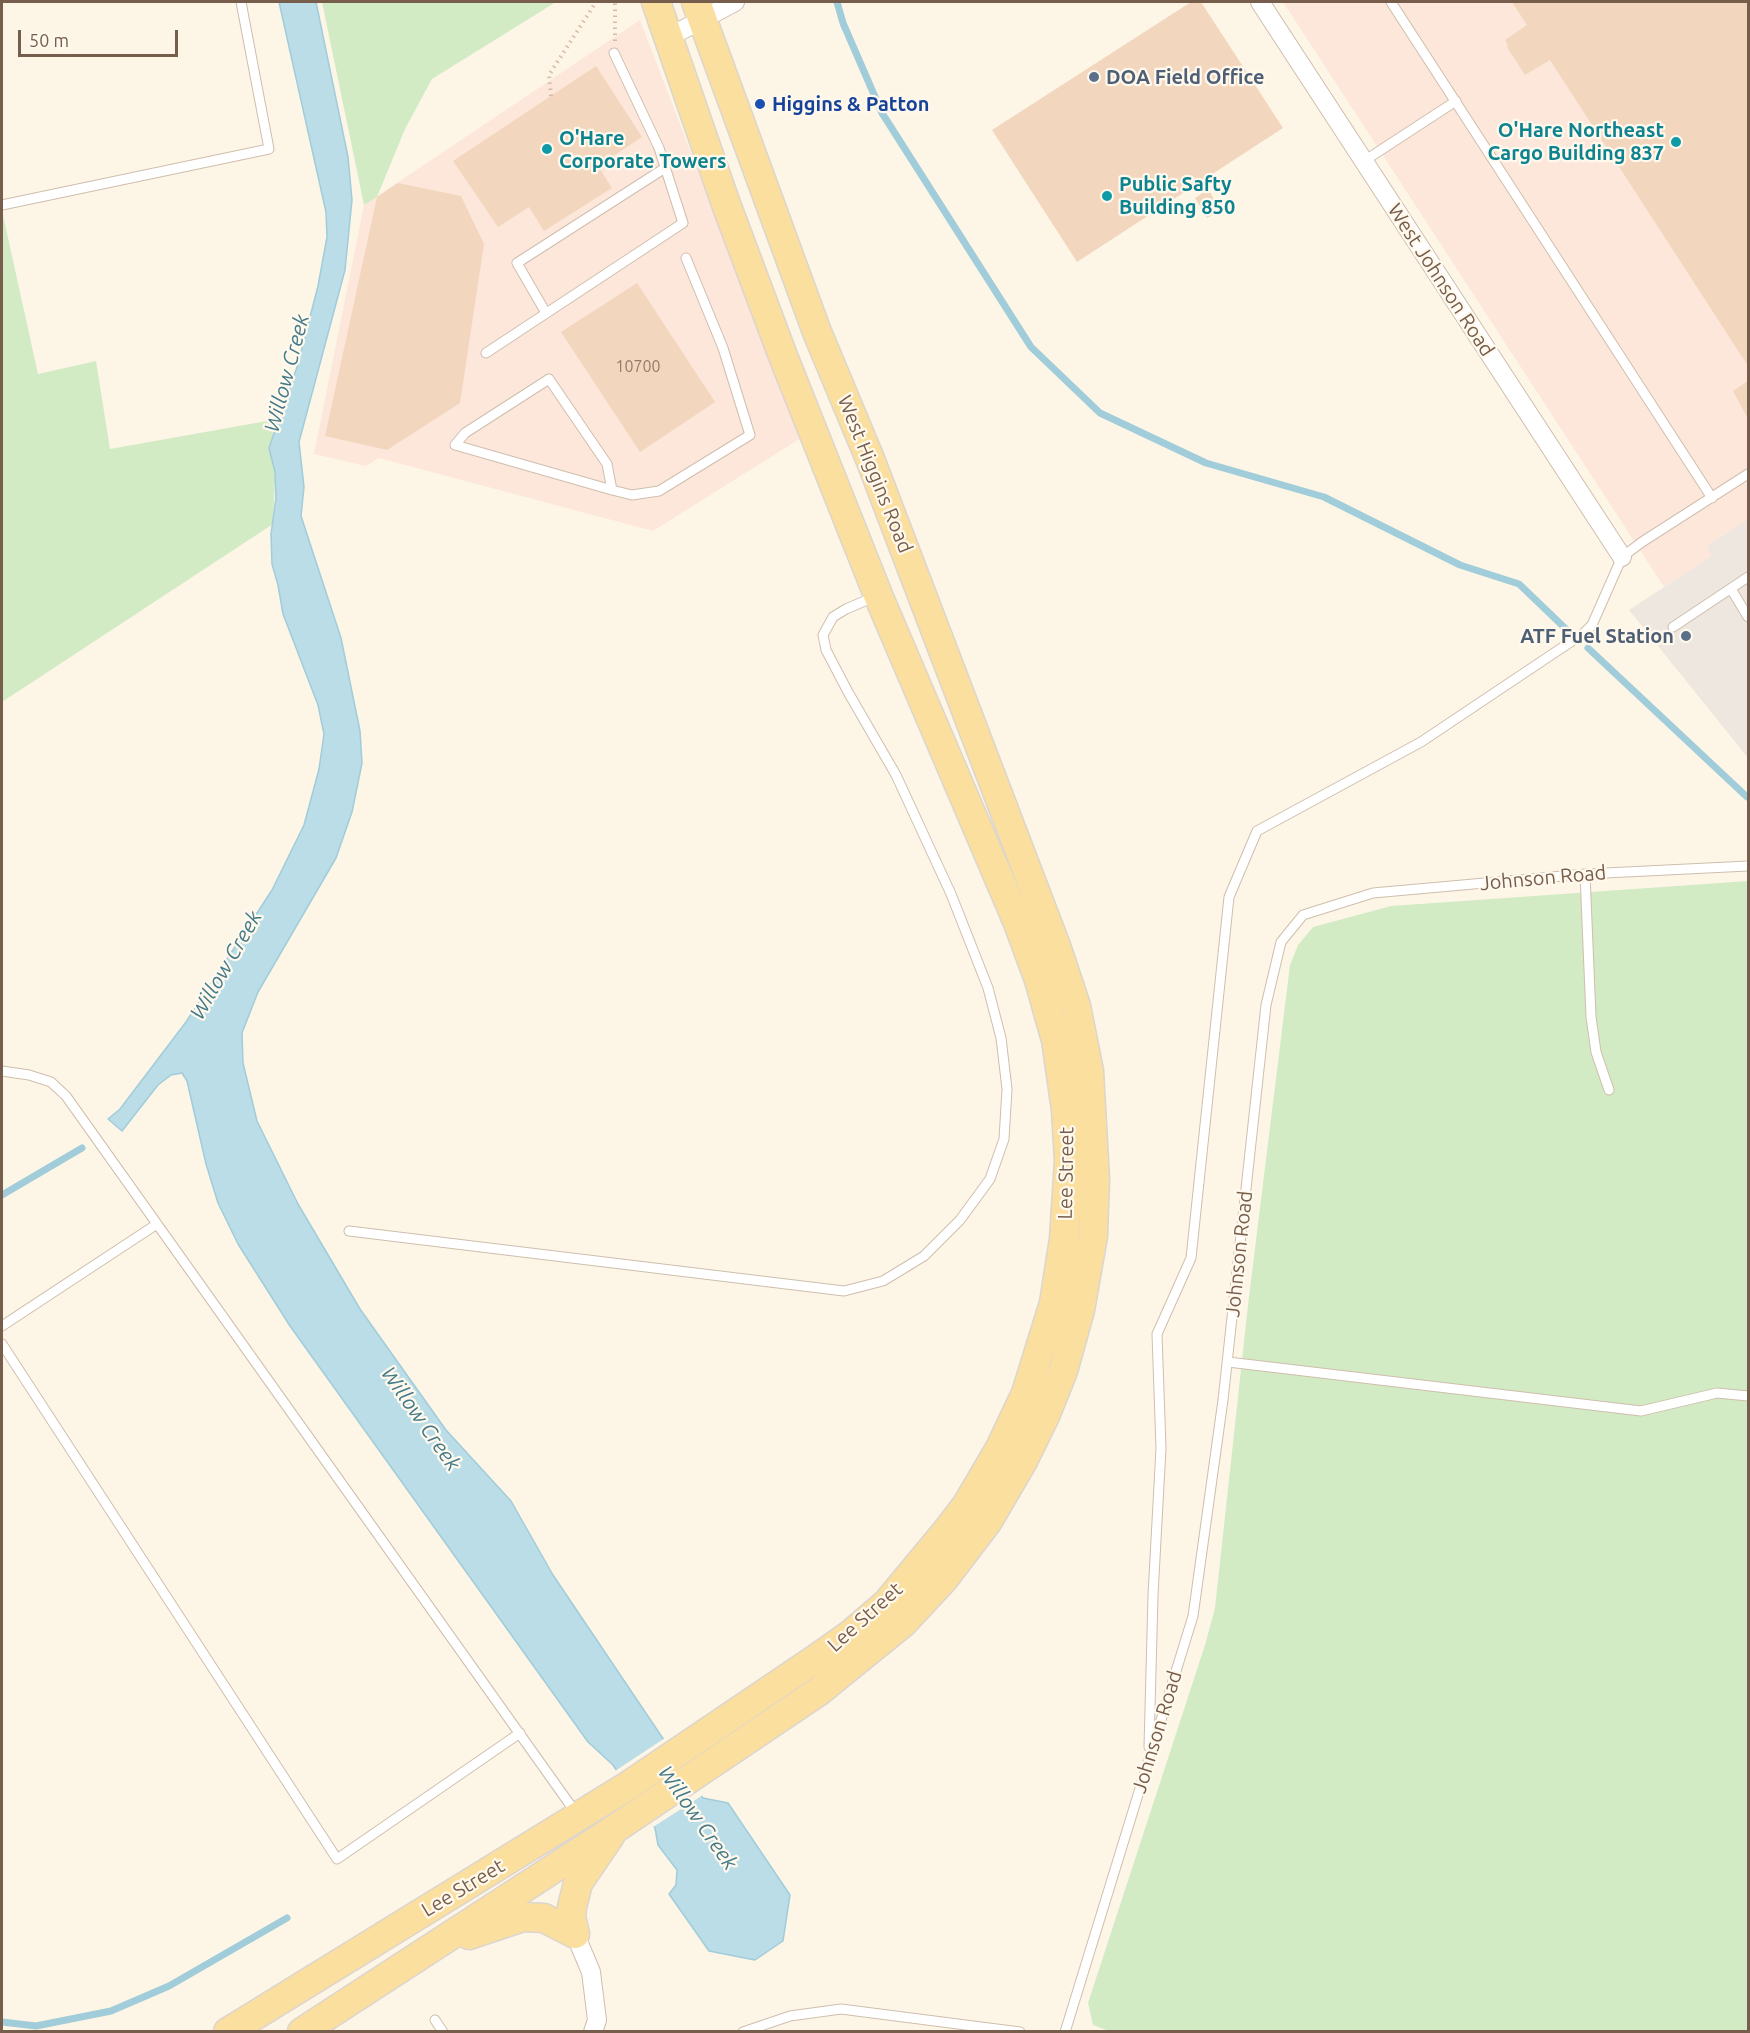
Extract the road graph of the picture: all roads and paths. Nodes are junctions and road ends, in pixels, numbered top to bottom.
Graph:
1 (241, 2) edge
2 (596, 2) edge
3 (615, 2) edge
4 (656, 2) edge
5 (735, 2) edge
6 (1260, 2) edge
7 (1391, 2) edge
8 (699, 11) edge
9 (669, 37) junction
10 (614, 53) joint
11 (551, 96) dead end
12 (1456, 101) junction
13 (1364, 160) junction
14 (665, 168) junction
15 (2, 206) edge
16 (686, 258) dead end
17 (546, 313) junction
18 (486, 353) dead end
19 (1749, 474) edge
20 (612, 490) junction
21 (1712, 498) junction
22 (1623, 557) junction
23 (1749, 577) edge
24 (1731, 589) junction
25 (878, 595) junction
26 (1749, 617) edge
27 (1673, 627) dead end
28 (1749, 866) edge
29 (1585, 874) junction
30 (1056, 946) joint
31 (2, 1071) edge
32 (1609, 1090) dead end
33 (157, 1224) junction
34 (349, 1231) dead end
35 (2, 1326) edge
36 (2, 1344) edge
37 (1228, 1362) junction
38 (1749, 1396) edge
39 (520, 1733) junction
40 (1149, 1759) junction
41 (684, 1766) junction
42 (633, 1799) junction
43 (579, 1818) junction
44 (616, 1828) junction
45 (575, 1934) junction
46 (417, 1956) junction
47 (435, 2020) dead end
48 (228, 2031) edge
49 (302, 2031) edge
50 (443, 2031) edge
51 (593, 2031) edge
52 (743, 2031) edge
53 (1020, 2031) edge
54 (1065, 2031) edge

1 - 15 lane
2 - 11 path
3 - 10 path
4 - 9 main road
5 - 8 street
6 - 13 street, West Johnson Road
7 - 12 lane
8 - 9 street
8 - 30 main road, West Higgins Road
9 - 25 main road
10 - 14 lane
12 - 13 lane
12 - 21 lane
13 - 22 street, West Johnson Road
14 - 17 lane
14 - 17 lane
16 - 20 lane
17 - 18 lane
19 - 21 lane
20 - 20 lane
21 - 22 lane
22 - 40 lane
23 - 24 lane
24 - 26 lane
24 - 27 lane
25 - 34 lane
25 - 41 main road, Lee Street
28 - 29 lane, Johnson Road
29 - 32 lane
29 - 37 lane, Johnson Road
30 - 41 main road, Lee Street
31 - 33 lane
33 - 35 lane
33 - 39 lane
36 - 39 lane
37 - 38 lane
37 - 40 lane, Johnson Road
39 - 43 lane
40 - 54 lane, Johnson Road
41 - 42 main road, Lee Street
42 - 43 main road, Lee Street
42 - 44 main road
43 - 48 main road, Lee Street
44 - 45 main road
44 - 46 main road, Lee Street
45 - 46 main road
45 - 51 street
46 - 49 main road, Lee Street
47 - 50 lane
52 - 53 lane

